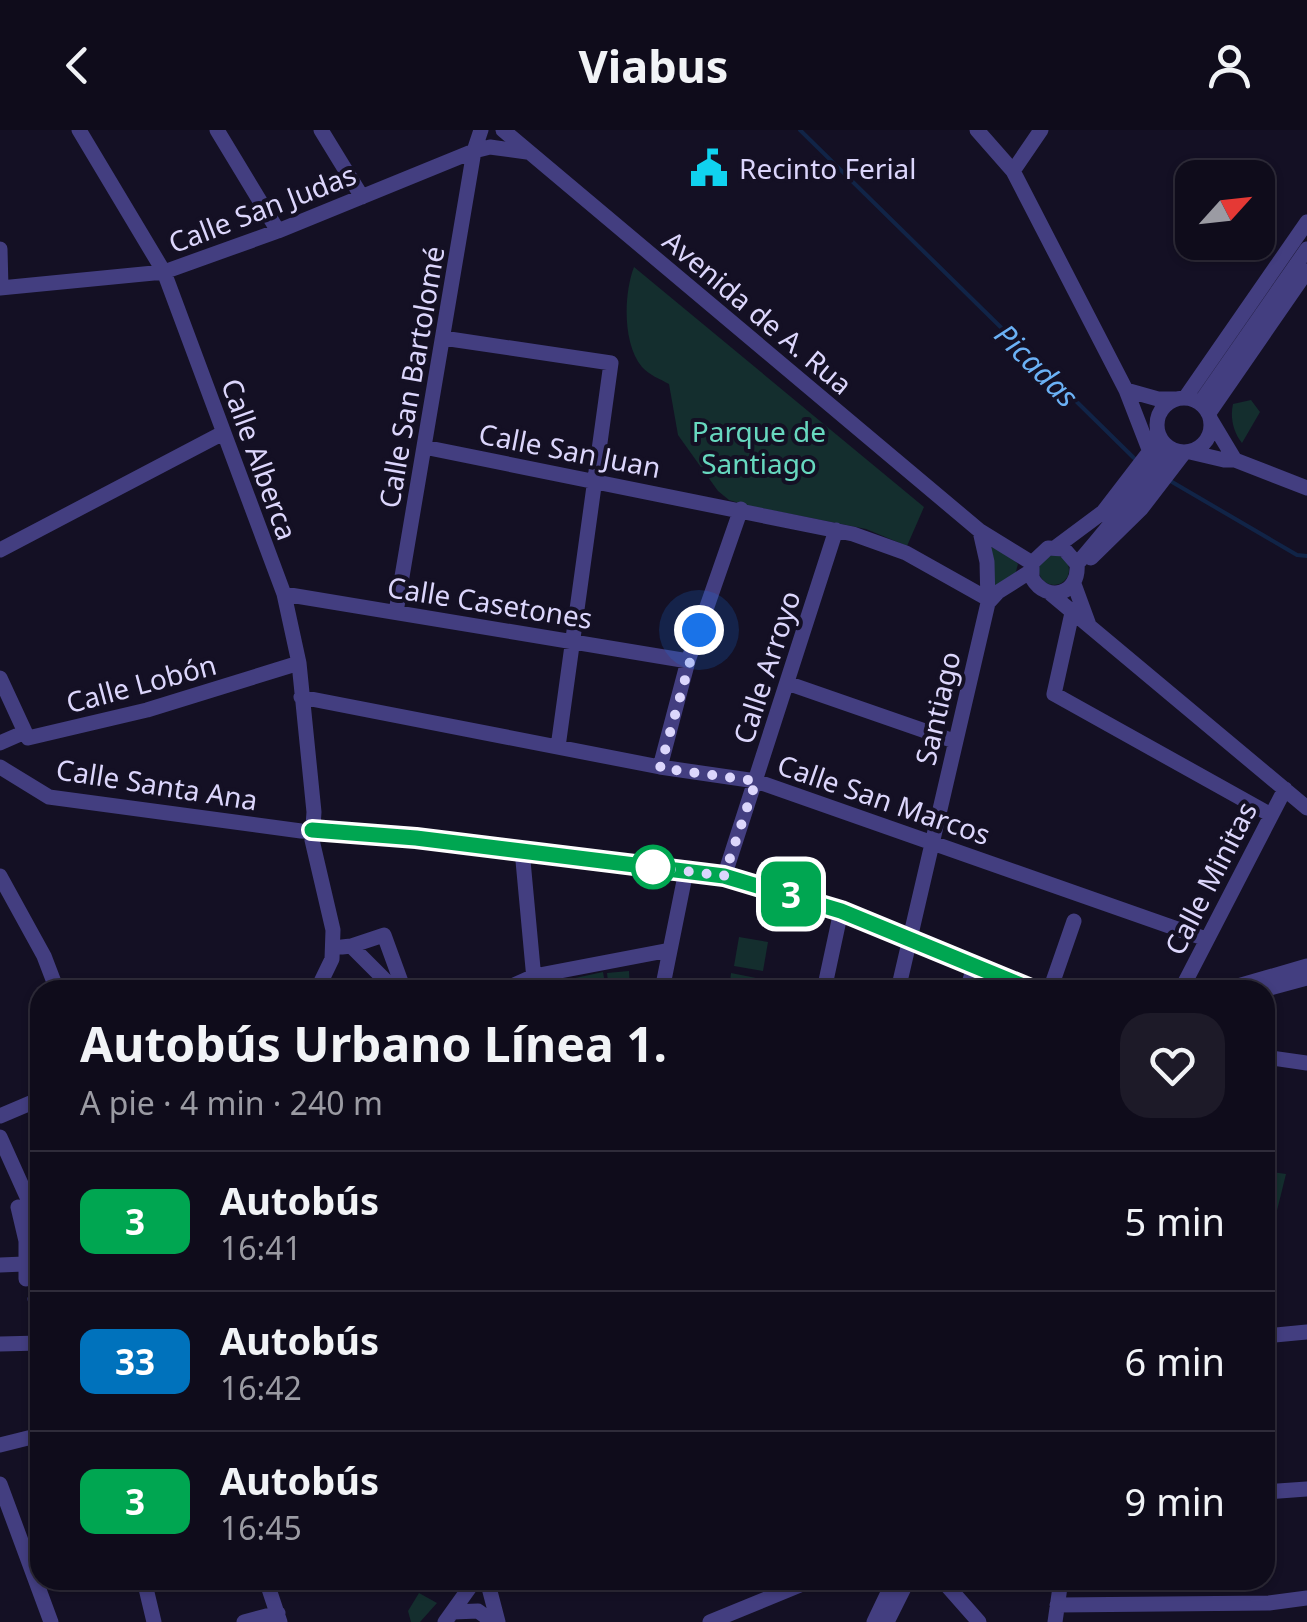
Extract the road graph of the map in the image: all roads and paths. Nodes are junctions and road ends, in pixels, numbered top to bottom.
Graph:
1 (217, 130) edge
2 (320, 130) edge
3 (481, 130) edge
4 (503, 130) edge
5 (977, 130) edge
6 (1041, 130) edge
7 (81, 131) edge
8 (482, 149) junction
9 (527, 152) junction
10 (1013, 170) junction
11 (362, 196) junction
12 (1307, 222) edge
13 (278, 231) junction
14 (0, 249) edge
15 (1307, 249) edge
16 (1307, 271) edge
17 (164, 272) junction
18 (0, 288) edge
19 (443, 338) junction
20 (1126, 390) junction
21 (1197, 406) junction
22 (223, 433) junction
23 (424, 447) junction
24 (1161, 458) junction
25 (1235, 460) junction
26 (1307, 470) edge
27 (592, 480) junction
28 (1302, 486) edge
29 (741, 509) junction
30 (836, 530) junction
31 (980, 531) junction
32 (1098, 534) junction
33 (1056, 548) junction
34 (0, 550) edge
35 (1031, 567) junction
36 (1076, 573) junction
37 (1046, 592) junction
38 (284, 594) junction
39 (988, 601) junction
40 (396, 612) junction
41 (1072, 613) junction
42 (1090, 628) junction
43 (572, 640) junction
44 (688, 661) junction
45 (299, 663) junction
46 (0, 678) edge
47 (787, 683) junction
48 (300, 697) junction
49 (25, 732) junction
50 (954, 741) junction
51 (0, 744) edge
52 (558, 747) junction
53 (0, 767) edge
54 (660, 768) junction
55 (756, 781) junction
56 (1285, 789) junction
57 (1307, 808) edge
58 (1271, 815) junction
59 (312, 830) junction
60 (933, 842) junction
61 (522, 850) junction
62 (686, 871) junction
63 (0, 876) edge
64 (724, 876) junction
65 (841, 911) junction
66 (1074, 921) dead end
67 (1206, 939) junction
68 (910, 941) junction
69 (350, 946) junction
70 (333, 947) junction
71 (670, 950) junction
72 (974, 966) junction
73 (1307, 966) edge
74 (1307, 978) edge
75 (52, 980) edge
76 (325, 980) edge
77 (385, 980) edge
78 (400, 980) edge
79 (534, 980) edge
80 (546, 980) edge
81 (664, 980) edge
82 (826, 980) edge
83 (900, 980) edge
84 (970, 980) edge
85 (1008, 980) edge
86 (1053, 980) edge
87 (1187, 980) edge
88 (1259, 980) edge
89 (1275, 987) edge
90 (1275, 1058) edge
91 (1307, 1063) edge
92 (30, 1103) edge
93 (0, 1116) edge
94 (0, 1137) edge
95 (30, 1183) edge
96 (23, 1185) junction
97 (24, 1207) junction
98 (0, 1208) edge
99 (30, 1214) edge
100 (0, 1264) edge
101 (1307, 1332) edge
102 (1275, 1335) edge
103 (0, 1344) edge
104 (30, 1344) edge
105 (30, 1437) edge
106 (0, 1445) edge
107 (0, 1484) edge
108 (1307, 1489) edge
109 (1275, 1491) edge
110 (30, 1565) edge
111 (39, 1590) edge
112 (146, 1590) edge
113 (269, 1590) edge
114 (468, 1590) edge
115 (489, 1590) edge
116 (788, 1590) edge
117 (889, 1590) edge
118 (903, 1590) edge
119 (951, 1590) edge
120 (1060, 1590) edge
121 (1307, 1598) edge
122 (1058, 1605) junction
123 (449, 1617) edge
124 (279, 1618) edge
125 (51, 1622) edge
126 (154, 1622) edge
127 (244, 1622) edge
128 (495, 1622) edge
129 (710, 1622) edge
130 (874, 1622) edge
131 (887, 1622) edge
132 (979, 1622) edge
133 (1055, 1622) edge

1 - 13 street
2 - 11 street
3 - 8 street
4 - 8 street, Calle San Judas
4 - 9 street, Avenida de A. Rua
5 - 10 street
6 - 10 street
7 - 17 street, Calle Alberca
8 - 9 street, Calle San Judas
8 - 11 street, Calle San Judas
8 - 19 street, Calle San Bartolomé
9 - 31 street, Avenida de A. Rua
10 - 20 street
11 - 13 street, Calle San Judas
12 - 21 street
13 - 17 street, Calle San Judas
14 - 18 street
15 - 21 street
16 - 21 street
17 - 18 street, Calle San Judas
17 - 22 street, Calle Alberca
19 - 23 street, Calle San Bartolomé
19 - 27 street
20 - 21 street
20 - 24 street
20 - 24 street
21 - 24 street
21 - 24 street
21 - 25 street
22 - 34 street
22 - 38 street, Calle Alberca
23 - 27 street, Calle San Juan
23 - 40 street, Calle San Bartolomé
24 - 25 street
24 - 32 street
24 - 33 street
24 - 36 street
25 - 28 street
26 - 28 street
27 - 29 street, Calle San Juan
27 - 43 street
29 - 30 street, Calle San Juan
29 - 44 street
30 - 39 street, Calle San Juan
30 - 47 street, Calle Arroyo
31 - 33 street, Avenida de A. Rua
31 - 35 street, Avenida de A. Rua
31 - 39 street, Santiago
32 - 33 street
32 - 36 street
33 - 35 street
33 - 36 street
35 - 37 street
35 - 39 street
36 - 37 street
36 - 42 street
37 - 39 street
37 - 41 street
38 - 40 street, Calle Casetones
38 - 45 street, Calle Alberca
39 - 50 street, Santiago
40 - 43 street, Calle Casetones
41 - 42 street
41 - 58 street
42 - 56 street
43 - 44 street, Calle Casetones
43 - 52 street
44 - 54 street
45 - 48 street, Calle Alberca
45 - 49 street, Calle Lobón
46 - 49 street
47 - 50 street
47 - 55 street, Calle Arroyo
48 - 52 street, Calle San Marcos
48 - 59 street, Calle Alberca
49 - 51 street, Calle Lobón
50 - 60 street, Santiago
52 - 54 street, Calle San Marcos
53 - 59 street, Calle Santa Ana
54 - 55 street, Calle San Marcos
55 - 60 street, Calle San Marcos
55 - 64 street, Calle Arroyo
56 - 57 street
56 - 58 street, Calle Minitas
58 - 67 street, Calle Minitas
59 - 61 street, Calle Santa Ana
59 - 70 street, Calle Alberca
60 - 67 street, Calle San Marcos
60 - 68 street, Santiago
61 - 62 street, Calle Santa Ana
61 - 79 street
62 - 64 street, Calle Santa Ana
62 - 71 street
63 - 75 street
64 - 65 street, Calle Santa Ana
65 - 68 street, Calle Santa Ana
65 - 82 street
66 - 86 street
67 - 87 street, Calle Minitas
68 - 72 street, Calle Santa Ana
68 - 83 street, Santiago
69 - 70 street
69 - 77 street
69 - 78 street
70 - 76 street
71 - 80 street
71 - 81 street
72 - 84 street
72 - 85 street, Calle Santa Ana
73 - 88 street
74 - 89 street
90 - 91 street
92 - 93 street
94 - 96 street
95 - 96 street
96 - 97 street
97 - 98 street
97 - 99 street
97 - 100 street
101 - 102 street
103 - 104 street
105 - 106 street
107 - 110 street
108 - 109 street
111 - 125 street
112 - 126 street
113 - 124 street
114 - 123 street
115 - 128 street
116 - 129 street
117 - 130 street
118 - 131 street
119 - 132 street
120 - 122 street
121 - 122 street
122 - 133 street
123 - 128 street
124 - 127 street

